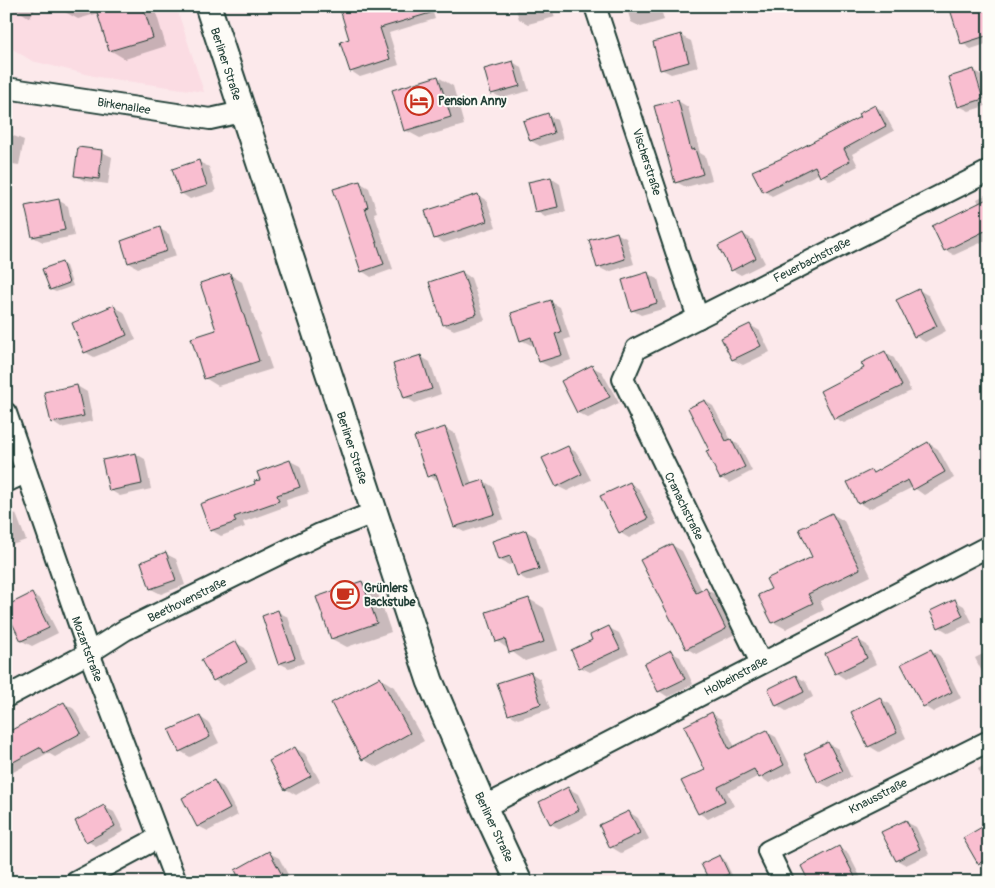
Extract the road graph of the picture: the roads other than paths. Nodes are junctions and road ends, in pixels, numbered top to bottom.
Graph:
1 (208, 6) edge
2 (595, 6) edge
3 (6, 88) edge
4 (242, 112) junction
5 (989, 170) edge
6 (698, 318) junction
7 (636, 349) joint
8 (6, 413) edge
9 (25, 473) junction
10 (6, 482) edge
11 (373, 513) junction
12 (989, 546) edge
13 (89, 653) junction
14 (760, 663) junction
15 (6, 697) edge
16 (989, 740) edge
17 (484, 807) junction
18 (158, 838) junction
19 (76, 882) edge
20 (176, 882) edge
21 (519, 882) edge
22 (783, 882) edge

1 - 4 main road, Berliner Straße
2 - 6 street, Vischerstraße
3 - 4 street, Birkenallee
4 - 11 main road, Berliner Straße
5 - 6 street, Feuerbachstraße
6 - 7 street, Feuerbachstraße
7 - 14 street, Cranachstraße
8 - 9 street, Mozartstraße
9 - 10 street
9 - 13 street, Mozartstraße
11 - 13 street, Beethovenstraße
11 - 17 main road, Berliner Straße
12 - 14 street, Holbeinstraße
13 - 15 street, Beethovenstraße
13 - 18 street, Mozartstraße
14 - 17 street, Holbeinstraße
16 - 22 street, Knausstraße
17 - 21 main road, Berliner Straße
18 - 19 street
18 - 20 street, Mozartstraße

